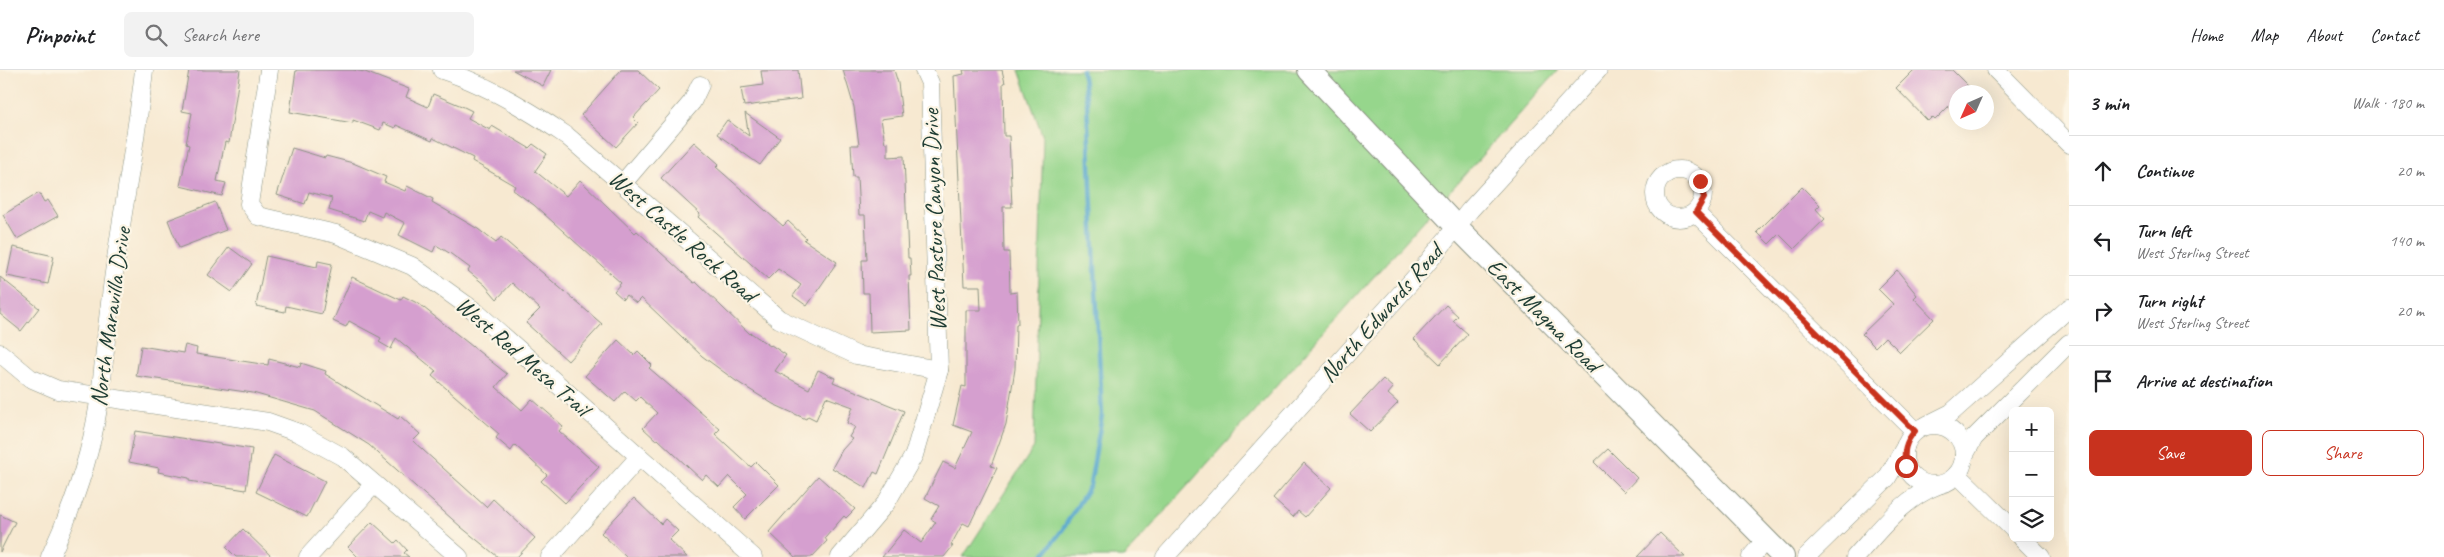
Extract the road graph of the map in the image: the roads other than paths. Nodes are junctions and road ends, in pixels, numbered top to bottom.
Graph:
1 (144, 70) edge
2 (269, 70) edge
3 (442, 70) edge
4 (924, 70) edge
5 (1309, 70) edge
6 (1598, 70) edge
7 (1996, 70) edge
8 (462, 73) edge
9 (700, 86) dead end
10 (2069, 144) edge
11 (623, 183) junction
12 (1696, 212) dead end
13 (1456, 226) junction
14 (2069, 308) edge
15 (2069, 342) edge
16 (0, 353) edge
17 (939, 370) junction
18 (100, 396) junction
19 (1919, 429) junction
20 (1905, 446) junction
21 (1964, 456) junction
22 (639, 457) junction
23 (1957, 474) junction
24 (374, 484) junction
25 (1940, 484) junction
26 (2009, 525) edge
27 (1766, 540) junction
28 (2026, 542) edge
29 (50, 557) edge
30 (308, 557) edge
31 (459, 557) edge
32 (550, 557) edge
33 (753, 557) edge
34 (840, 557) edge
35 (1165, 557) edge
36 (1751, 557) edge
37 (1783, 557) edge
38 (1806, 557) edge
39 (1855, 557) edge
40 (2041, 557) edge

1 - 18 street, North Maravilla Drive
2 - 22 street, West Red Mesa Trail
3 - 8 street, West Castle Rock Road
4 - 17 street, West Pasture Canyon Drive
5 - 13 street, East Magma Road
6 - 13 street, North Edwards Road
7 - 10 street
8 - 11 street, West Castle Rock Road
9 - 11 street
11 - 17 street, West Castle Rock Road
12 - 19 street
13 - 27 street, East Magma Road
13 - 35 street, North Edwards Road
14 - 19 street
15 - 21 street
16 - 18 street
17 - 34 street, West Pasture Canyon Drive
18 - 24 street
18 - 29 street, North Maravilla Drive
19 - 20 street
19 - 21 street
20 - 25 street
20 - 38 street
21 - 23 street
22 - 32 street
22 - 33 street, West Red Mesa Trail
23 - 25 street
23 - 26 street
24 - 30 street
24 - 31 street
25 - 39 street
27 - 36 street
27 - 37 street, East Magma Road
28 - 40 street

